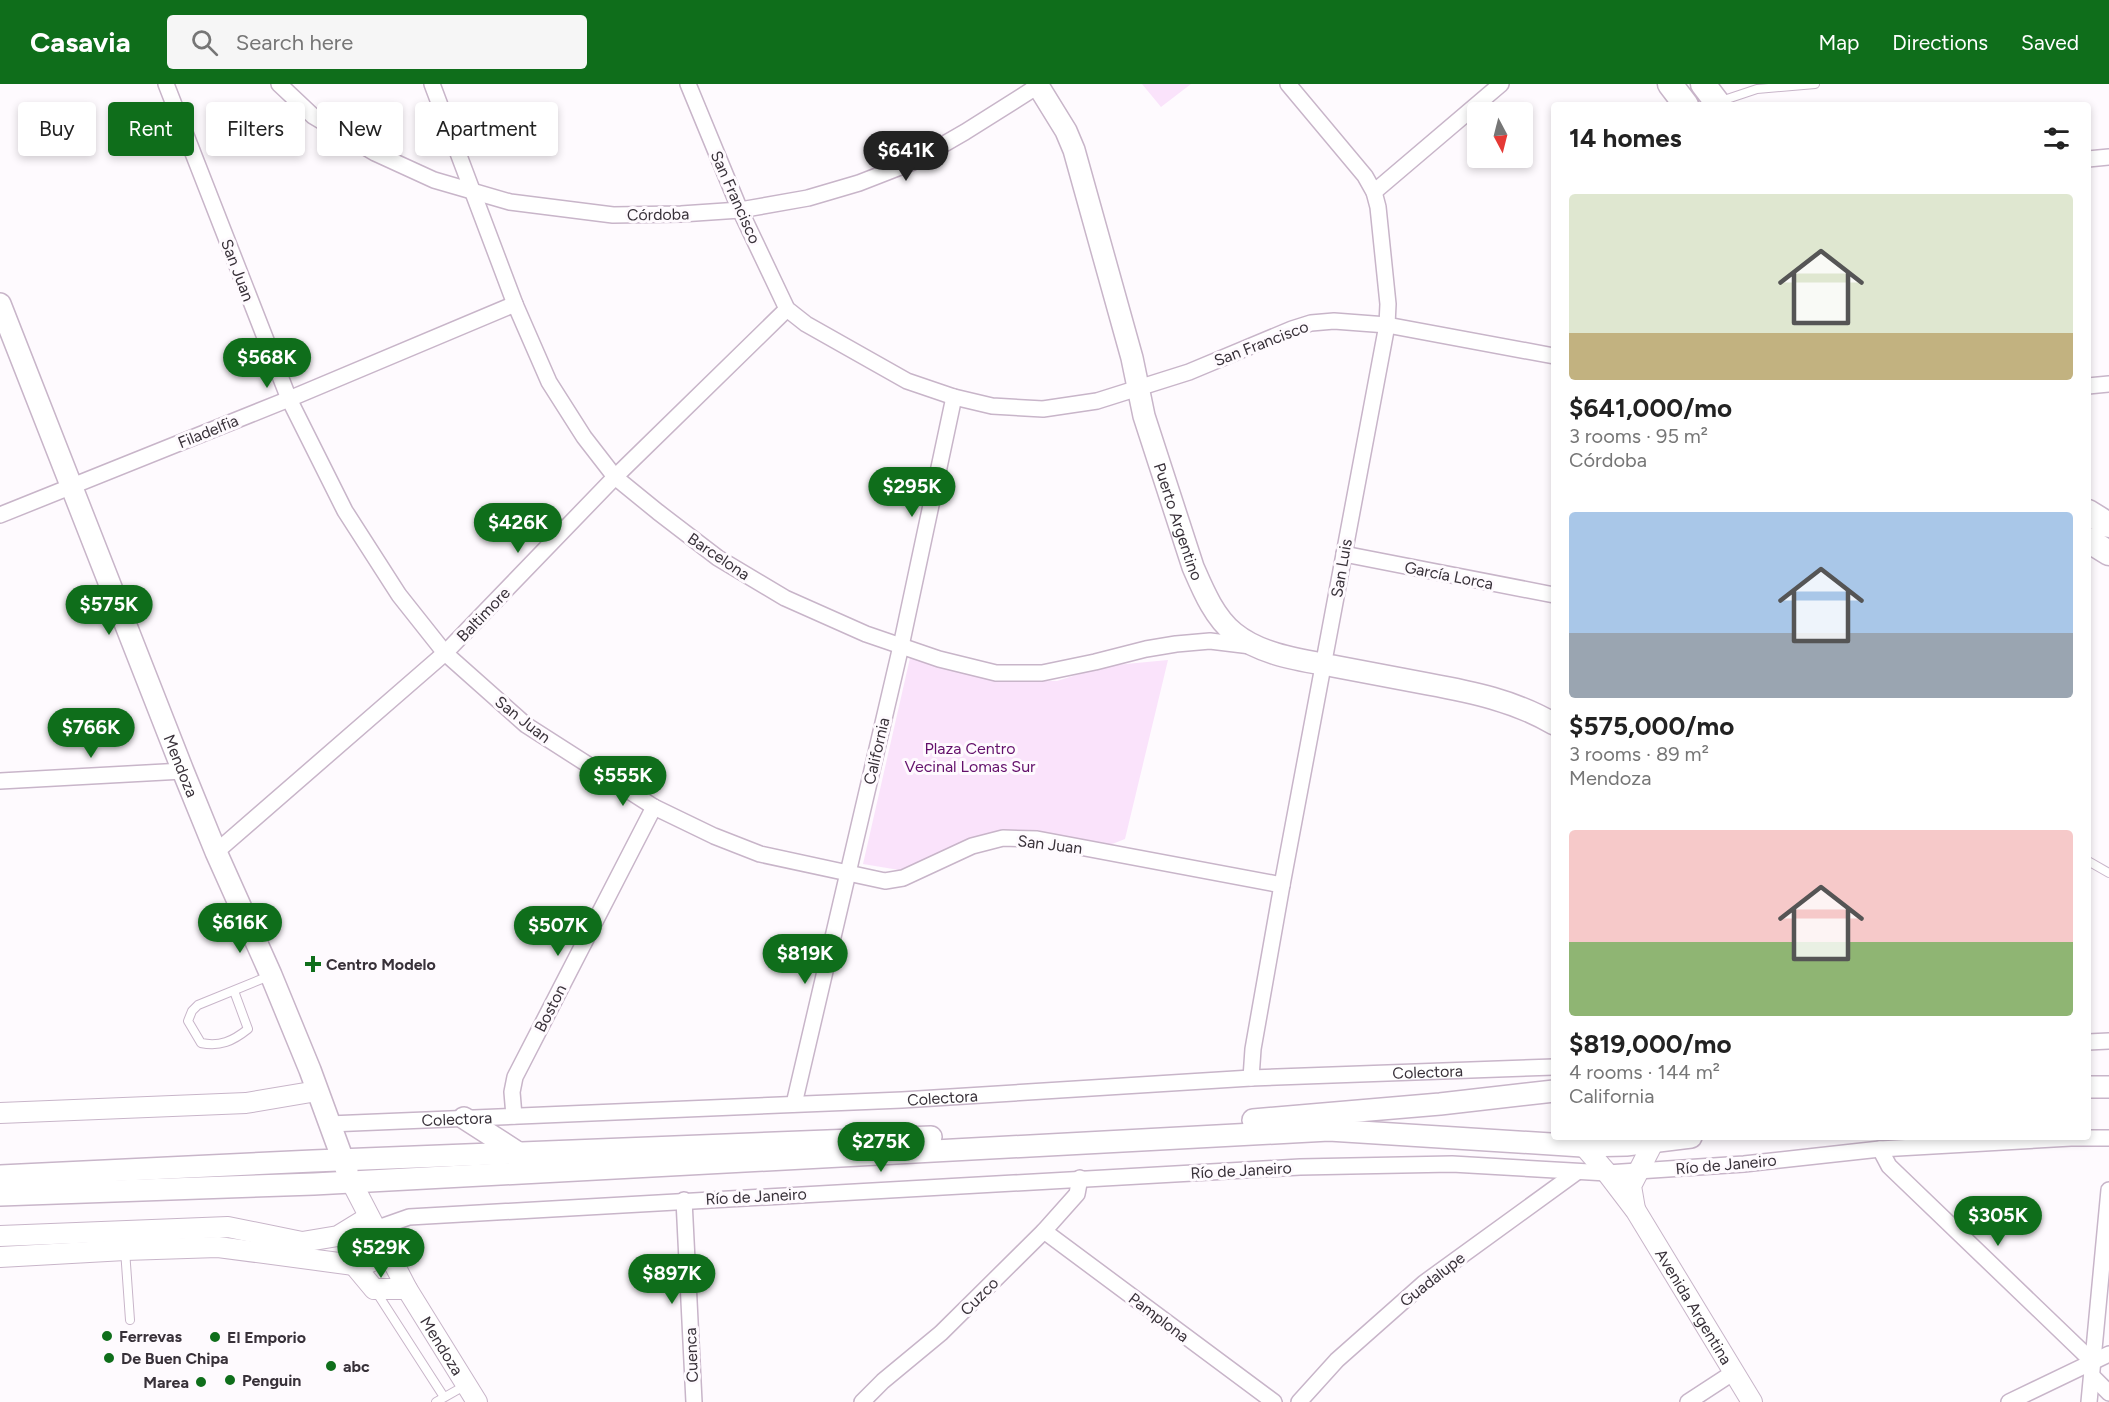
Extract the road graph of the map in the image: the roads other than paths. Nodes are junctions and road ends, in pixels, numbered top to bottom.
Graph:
1 (166, 84) edge
2 (279, 84) edge
3 (432, 84) edge
4 (688, 84) edge
5 (1288, 84) edge
6 (1501, 84) edge
7 (1670, 84) edge
8 (1815, 84) edge
9 (1039, 85) edge
10 (1713, 97) edge
11 (1684, 102) edge
12 (2109, 158) edge
13 (2091, 159) edge
14 (474, 192) junction
15 (1374, 192) junction
16 (740, 210) junction
17 (0, 304) edge
18 (515, 304) junction
19 (787, 309) junction
20 (1387, 325) junction
21 (1551, 355) edge
22 (2109, 384) edge
23 (2091, 386) edge
24 (1140, 389) junction
25 (954, 397) junction
26 (288, 399) junction
27 (615, 477) junction
28 (72, 486) junction
29 (2091, 514) edge
30 (0, 515) edge
31 (2109, 525) edge
32 (2091, 542) edge
33 (2109, 553) edge
34 (1344, 554) junction
35 (1551, 594) edge
36 (902, 646) junction
37 (1257, 647) junction
38 (445, 653) junction
39 (1324, 664) junction
40 (1551, 723) edge
41 (183, 771) junction
42 (0, 781) edge
43 (654, 807) junction
44 (216, 852) junction
45 (2091, 863) edge
46 (847, 873) junction
47 (2109, 873) edge
48 (1282, 885) junction
49 (271, 975) junction
50 (234, 990) junction
51 (2091, 1041) edge
52 (2109, 1041) edge
53 (1551, 1067) edge
54 (1251, 1078) junction
55 (316, 1091) junction
56 (1551, 1091) edge
57 (794, 1104) junction
58 (0, 1113) edge
59 (514, 1116) junction
60 (464, 1118) junction
61 (329, 1124) junction
62 (2091, 1138) edge
63 (2109, 1138) edge
64 (1655, 1140) edge
65 (2036, 1140) edge
66 (1579, 1142) edge
67 (1880, 1149) junction
68 (520, 1154) junction
69 (343, 1160) junction
70 (1639, 1170) junction
71 (1577, 1172) junction
72 (1607, 1173) junction
73 (0, 1176) edge
74 (1080, 1178) junction
75 (352, 1182) junction
76 (2109, 1190) edge
77 (0, 1195) edge
78 (684, 1200) junction
79 (1636, 1211) junction
80 (372, 1223) junction
81 (1044, 1231) junction
82 (0, 1236) edge
83 (125, 1240) junction
84 (386, 1250) junction
85 (0, 1257) edge
86 (354, 1265) junction
87 (374, 1289) junction
88 (407, 1289) junction
89 (130, 1320) dead end
90 (2109, 1354) edge
91 (2092, 1369) junction
92 (1734, 1372) junction
93 (467, 1385) junction
94 (2109, 1393) edge
95 (444, 1397) junction
96 (436, 1402) edge
97 (477, 1402) edge
98 (694, 1402) edge
99 (862, 1402) edge
100 (1274, 1402) edge
101 (1299, 1402) edge
102 (1688, 1402) edge
103 (1752, 1402) edge
104 (2009, 1402) edge
105 (2089, 1402) edge

1 - 26 street, San Juan
2 - 14 street, Córdoba
3 - 14 street, Barcelona
4 - 16 street, San Francisco
5 - 15 street, San Luis
6 - 15 street
7 - 11 main road
8 - 10 lane
9 - 16 street, Córdoba
9 - 24 main road, Puerto Argentino
12 - 13 street
14 - 16 street, Córdoba
14 - 18 street, Barcelona
15 - 20 street, San Luis
16 - 19 street, San Francisco
17 - 28 main road, Mendoza
18 - 26 street, Filadelfia
18 - 27 street, Barcelona
19 - 25 street, San Francisco
19 - 27 street, Baltimore
20 - 21 street, San Francisco
20 - 24 street, San Francisco
20 - 34 street, San Luis
22 - 23 street
24 - 25 street, San Francisco
24 - 37 main road, Puerto Argentino
25 - 36 street, California
26 - 28 street, Filadelfia
26 - 38 street, San Juan
27 - 36 street, Barcelona
27 - 38 street, Baltimore
28 - 30 street, Filadelfia
28 - 41 main road, Mendoza
29 - 31 main road
32 - 33 main road
34 - 35 street, García Lorca
34 - 39 street, San Luis
36 - 37 street, Barcelona
36 - 46 street, California
37 - 39 main road, Puerto Argentino
38 - 43 street, San Juan
38 - 44 street, Baltimore
39 - 40 main road, Puerto Argentino
39 - 48 street, San Luis
41 - 42 street
41 - 44 main road, Mendoza
43 - 46 street, San Juan
43 - 59 street, Boston
44 - 49 main road, Mendoza
45 - 47 lane
46 - 48 street, San Juan
46 - 57 street, California
48 - 54 street, San Luis
49 - 50 lane
49 - 55 main road, Mendoza
50 - 50 lane
51 - 52 street
53 - 54 street, Colectora
54 - 57 street, Colectora
55 - 58 street
55 - 61 main road, Mendoza
56 - 68 main road
57 - 59 street, Colectora
59 - 60 street, Colectora
60 - 61 street, Colectora
60 - 68 main road
61 - 69 main road, Mendoza
62 - 63 street, Río de Janeiro
64 - 66 main road
64 - 70 street, Avenida Argentina
65 - 67 street, Río de Janeiro
66 - 72 street, Avenida Argentina
66 - 75 main road
67 - 70 street, Río de Janeiro
67 - 91 street
68 - 69 main road
69 - 73 main road
69 - 75 main road, Mendoza
70 - 72 street, Río de Janeiro
70 - 79 street, Avenida Argentina
71 - 72 street, Río de Janeiro
71 - 74 street, Río de Janeiro
71 - 101 street, Guadalupe
72 - 79 street, Avenida Argentina
74 - 78 street, Río de Janeiro
74 - 81 street, Cuzco
75 - 77 main road
75 - 80 street, Mendoza
76 - 91 street
78 - 80 street, Río de Janeiro
78 - 98 street, Cuenca
79 - 92 street, Avenida Argentina
80 - 83 street
80 - 84 street, Mendoza
81 - 99 street, Cuzco
81 - 100 street, Pamplona
82 - 83 street
83 - 85 street
83 - 86 street
83 - 89 lane
84 - 86 street
84 - 88 street, Mendoza
86 - 87 street
87 - 88 street
87 - 95 lane
88 - 93 street, Mendoza
90 - 91 street
91 - 94 street
91 - 104 street
91 - 105 street
92 - 102 street
92 - 103 street, Avenida Argentina
93 - 95 lane
93 - 97 street, Mendoza
95 - 96 lane

